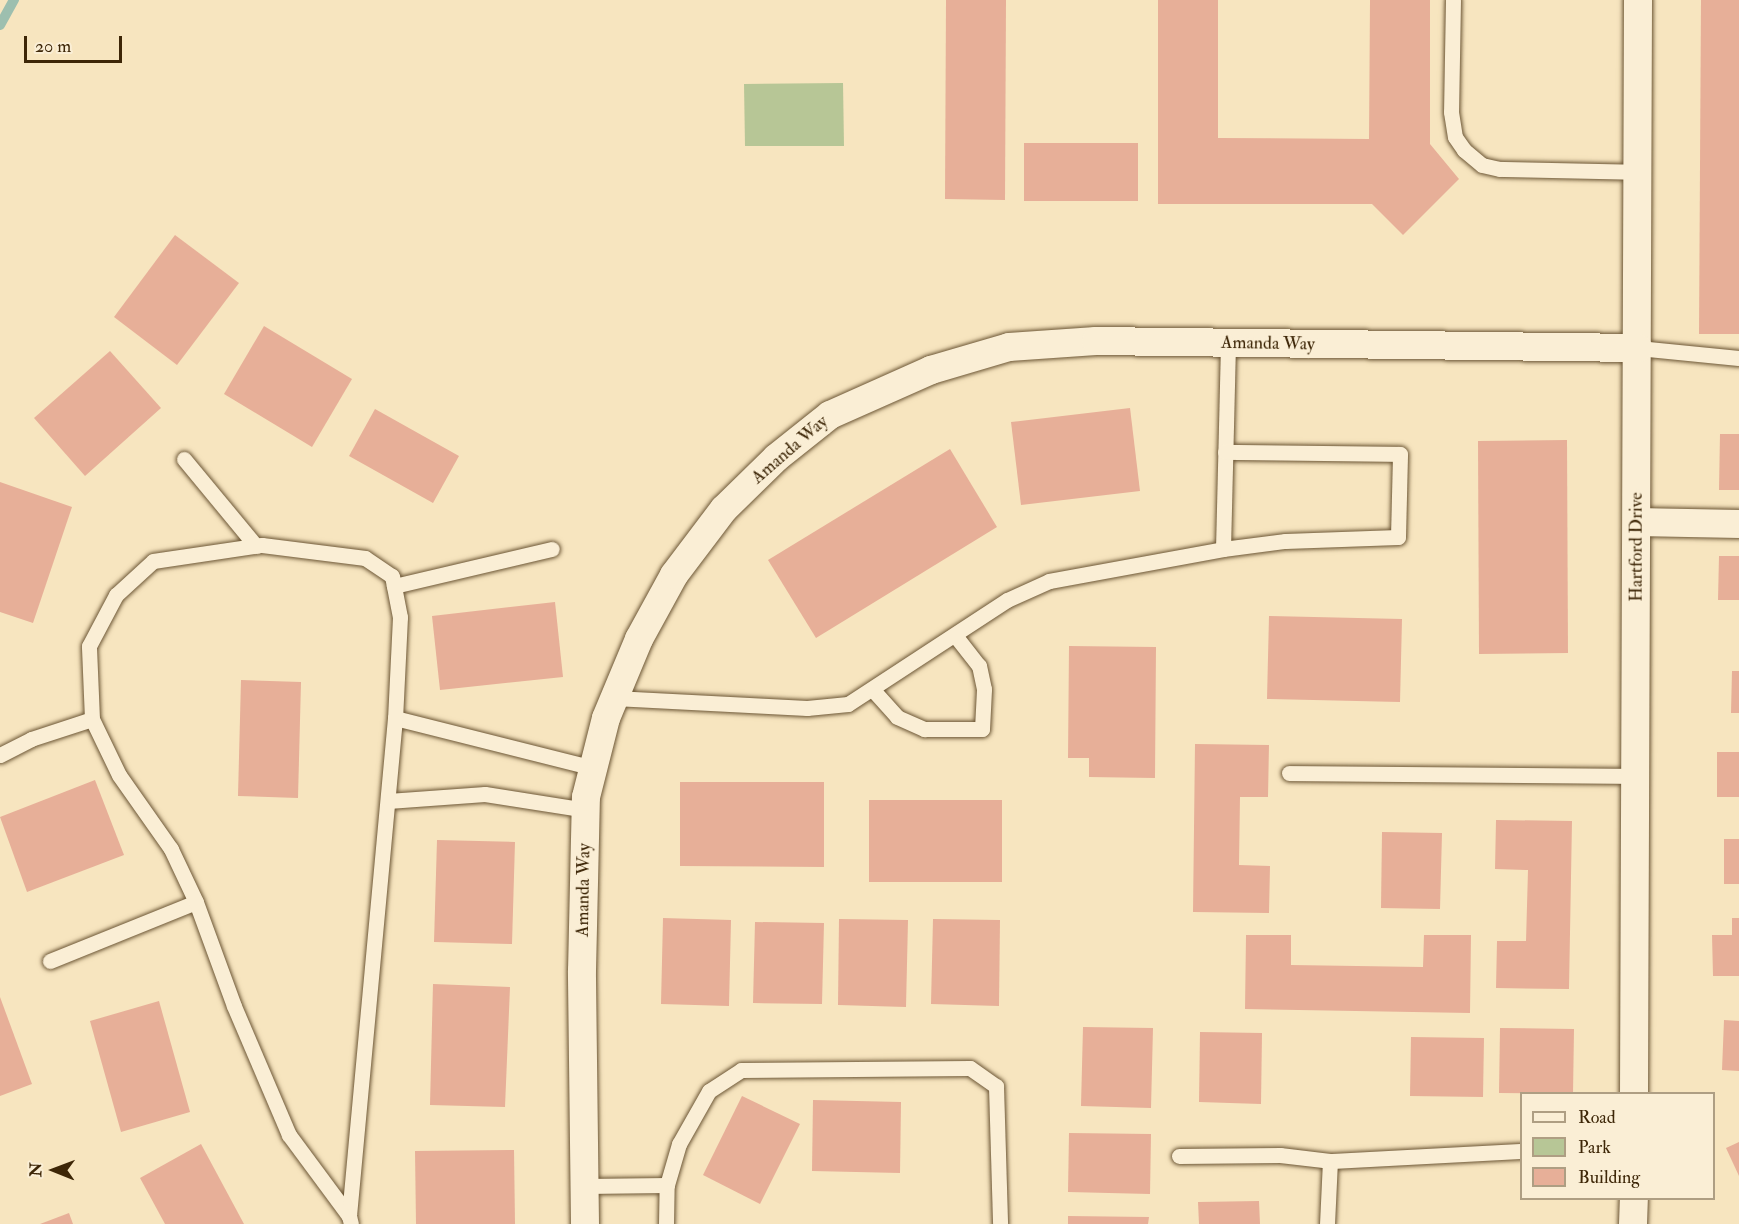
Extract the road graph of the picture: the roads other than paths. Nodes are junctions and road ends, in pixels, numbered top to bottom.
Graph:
1 (1453, 0) edge
2 (1638, 0) edge
3 (1638, 172) junction
4 (1228, 344) junction
5 (1638, 348) junction
6 (1739, 358) edge
7 (1225, 452) junction
8 (184, 459) dead end
9 (1637, 522) junction
10 (1739, 524) edge
11 (256, 546) junction
12 (552, 549) dead end
13 (1223, 549) junction
14 (394, 586) junction
15 (955, 635) junction
16 (873, 690) junction
17 (614, 698) junction
18 (395, 718) junction
19 (92, 719) junction
20 (0, 755) edge
21 (594, 768) junction
22 (1289, 773) dead end
23 (1636, 777) junction
24 (388, 801) junction
25 (586, 810) junction
26 (196, 902) junction
27 (50, 961) dead end
28 (1634, 1092) edge
29 (1520, 1151) edge
30 (1179, 1156) dead end
31 (1330, 1161) junction
32 (667, 1185) junction
33 (584, 1186) junction
34 (1634, 1200) edge
35 (350, 1220) edge
36 (585, 1224) edge
37 (666, 1224) edge
38 (1000, 1224) edge
39 (1327, 1224) edge
40 (1634, 1224) edge

1 - 3 lane
2 - 3 street, Hartford Drive
3 - 5 street, Hartford Drive
4 - 5 street, Amanda Way
4 - 7 lane
4 - 17 street, Amanda Way
5 - 6 lane
5 - 9 street, Hartford Drive
7 - 13 lane
7 - 13 lane
8 - 11 lane
9 - 10 street
9 - 23 street, Hartford Drive
11 - 14 lane
11 - 19 lane
12 - 14 lane
13 - 15 lane
14 - 18 lane
15 - 16 lane
15 - 16 lane
16 - 17 lane
17 - 21 street, Amanda Way
18 - 21 lane
18 - 24 lane
19 - 20 lane
19 - 26 lane
21 - 25 street, Amanda Way
22 - 23 lane
23 - 28 street, Hartford Drive
24 - 25 lane
24 - 35 lane
25 - 33 street, Amanda Way
26 - 27 lane
26 - 35 lane
29 - 31 lane
30 - 31 lane
31 - 39 lane
32 - 33 lane
32 - 37 lane
32 - 38 lane
33 - 36 street, Amanda Way
34 - 40 street

